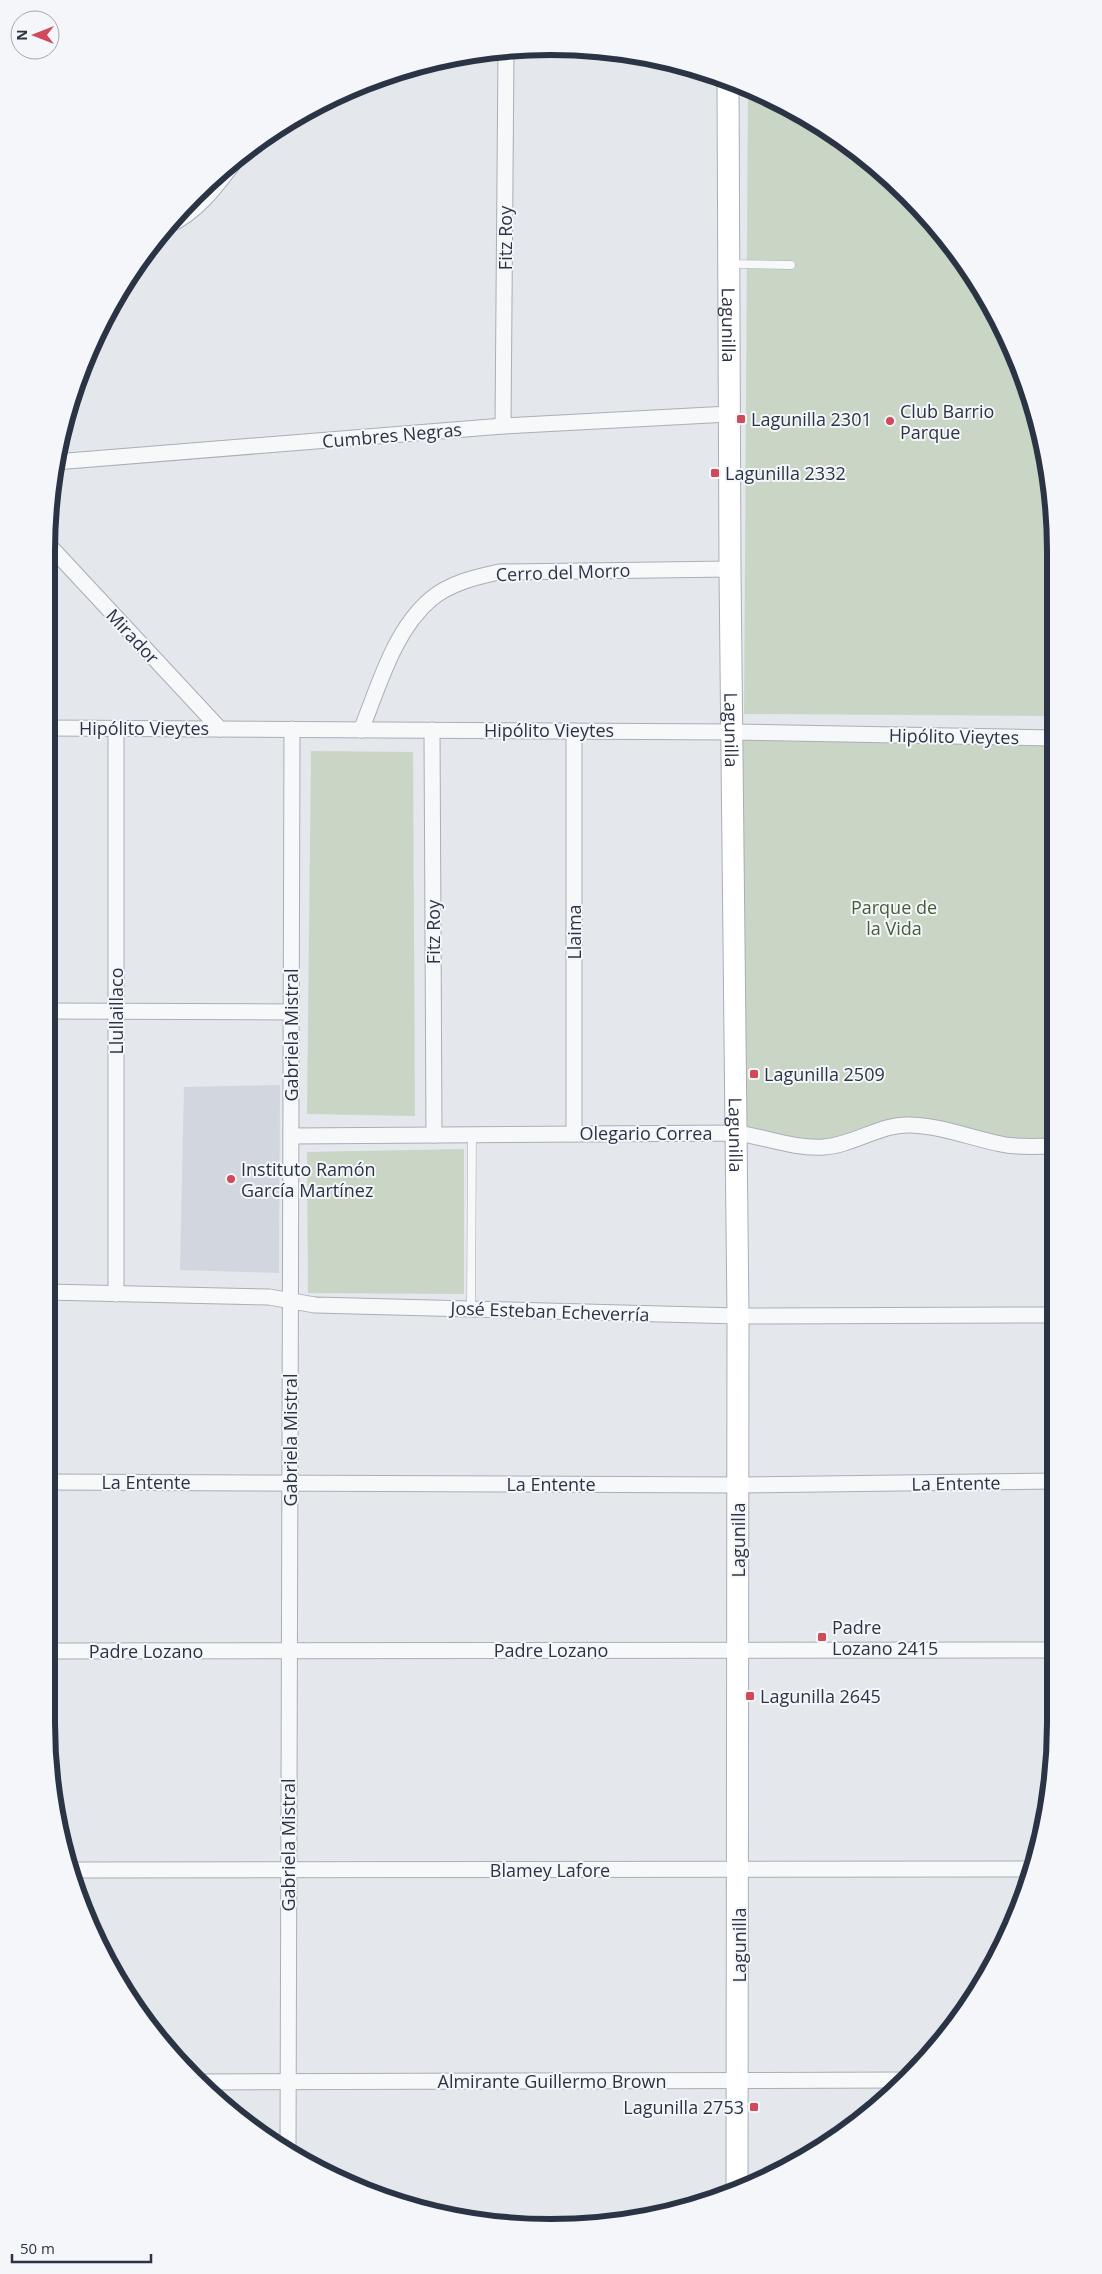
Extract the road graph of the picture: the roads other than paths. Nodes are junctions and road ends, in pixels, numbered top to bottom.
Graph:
1 (506, 57) edge
2 (728, 88) edge
3 (215, 186) edge
4 (187, 214) edge
5 (728, 264) junction
6 (791, 265) dead end
7 (729, 414) junction
8 (503, 426) junction
9 (64, 461) edge
10 (55, 551) edge
11 (730, 569) junction
12 (55, 728) edge
13 (116, 728) junction
14 (220, 729) junction
15 (292, 729) junction
16 (361, 730) junction
17 (432, 730) junction
18 (574, 730) junction
19 (732, 732) junction
20 (1047, 738) edge
21 (55, 1011) edge
22 (116, 1012) junction
23 (291, 1012) junction
24 (737, 1133) junction
25 (574, 1134) junction
26 (434, 1135) junction
27 (472, 1135) junction
28 (290, 1136) junction
29 (1047, 1146) edge
30 (55, 1292) edge
31 (116, 1294) junction
32 (290, 1301) junction
33 (471, 1308) junction
34 (1047, 1315) edge
35 (738, 1316) junction
36 (55, 1482) edge
37 (290, 1482) junction
38 (1047, 1482) edge
39 (738, 1485) junction
40 (738, 1650) junction
41 (1047, 1650) edge
42 (55, 1651) edge
43 (289, 1651) junction
44 (739, 1869) junction
45 (1025, 1869) edge
46 (78, 1870) edge
47 (288, 1870) junction
48 (895, 2080) edge
49 (738, 2081) junction
50 (209, 2082) edge
51 (288, 2082) junction
52 (288, 2143) edge
53 (737, 2183) edge

1 - 8 street, Fitz Roy
2 - 5 main road, Lagunilla
3 - 4 street
5 - 6 lane
5 - 7 main road, Lagunilla
7 - 8 street, Cumbres Negras
7 - 11 main road, Lagunilla
8 - 9 street, Cumbres Negras
10 - 14 street, Mirador
11 - 16 street, Cerro del Morro
11 - 19 main road, Lagunilla
12 - 13 street, Hipólito Vieytes
13 - 14 street, Hipólito Vieytes
13 - 22 street, Llullaillaco
14 - 15 street, Hipólito Vieytes
15 - 16 street, Hipólito Vieytes
15 - 23 street, Gabriela Mistral
16 - 17 street, Hipólito Vieytes
17 - 18 street, Hipólito Vieytes
17 - 26 street, Fitz Roy
18 - 19 street, Hipólito Vieytes
18 - 25 street, Llaima
19 - 20 street, Hipólito Vieytes
19 - 24 main road, Lagunilla
21 - 22 street
22 - 23 street
22 - 31 street, Llullaillaco
23 - 28 street, Gabriela Mistral
24 - 25 street, Olegario Correa
24 - 29 street, Olegario Correa
24 - 35 main road, Lagunilla
25 - 27 street, Olegario Correa
26 - 27 street, Olegario Correa
26 - 28 street, Olegario Correa
27 - 33 lane
28 - 32 street, Gabriela Mistral
30 - 31 street, José Esteban Echeverría
31 - 32 street, José Esteban Echeverría
32 - 33 street, José Esteban Echeverría
32 - 37 street, Gabriela Mistral
33 - 35 street, José Esteban Echeverría
34 - 35 street, José Esteban Echeverría
35 - 39 main road, Lagunilla
36 - 37 street, La Entente
37 - 39 street, La Entente
37 - 43 street, Gabriela Mistral
38 - 39 street, La Entente
39 - 40 main road, Lagunilla
40 - 41 street, Padre Lozano
40 - 43 street, Padre Lozano
40 - 44 main road, Lagunilla
42 - 43 street, Padre Lozano
43 - 47 street, Gabriela Mistral
44 - 45 street, Blamey Lafore
44 - 47 street, Blamey Lafore
44 - 49 main road, Lagunilla
46 - 47 street, Blamey Lafore
47 - 51 street, Gabriela Mistral
48 - 49 street, Almirante Guillermo Brown
49 - 51 street, Almirante Guillermo Brown
49 - 53 main road, Lagunilla
50 - 51 street, Almirante Guillermo Brown
51 - 52 street, Gabriela Mistral

